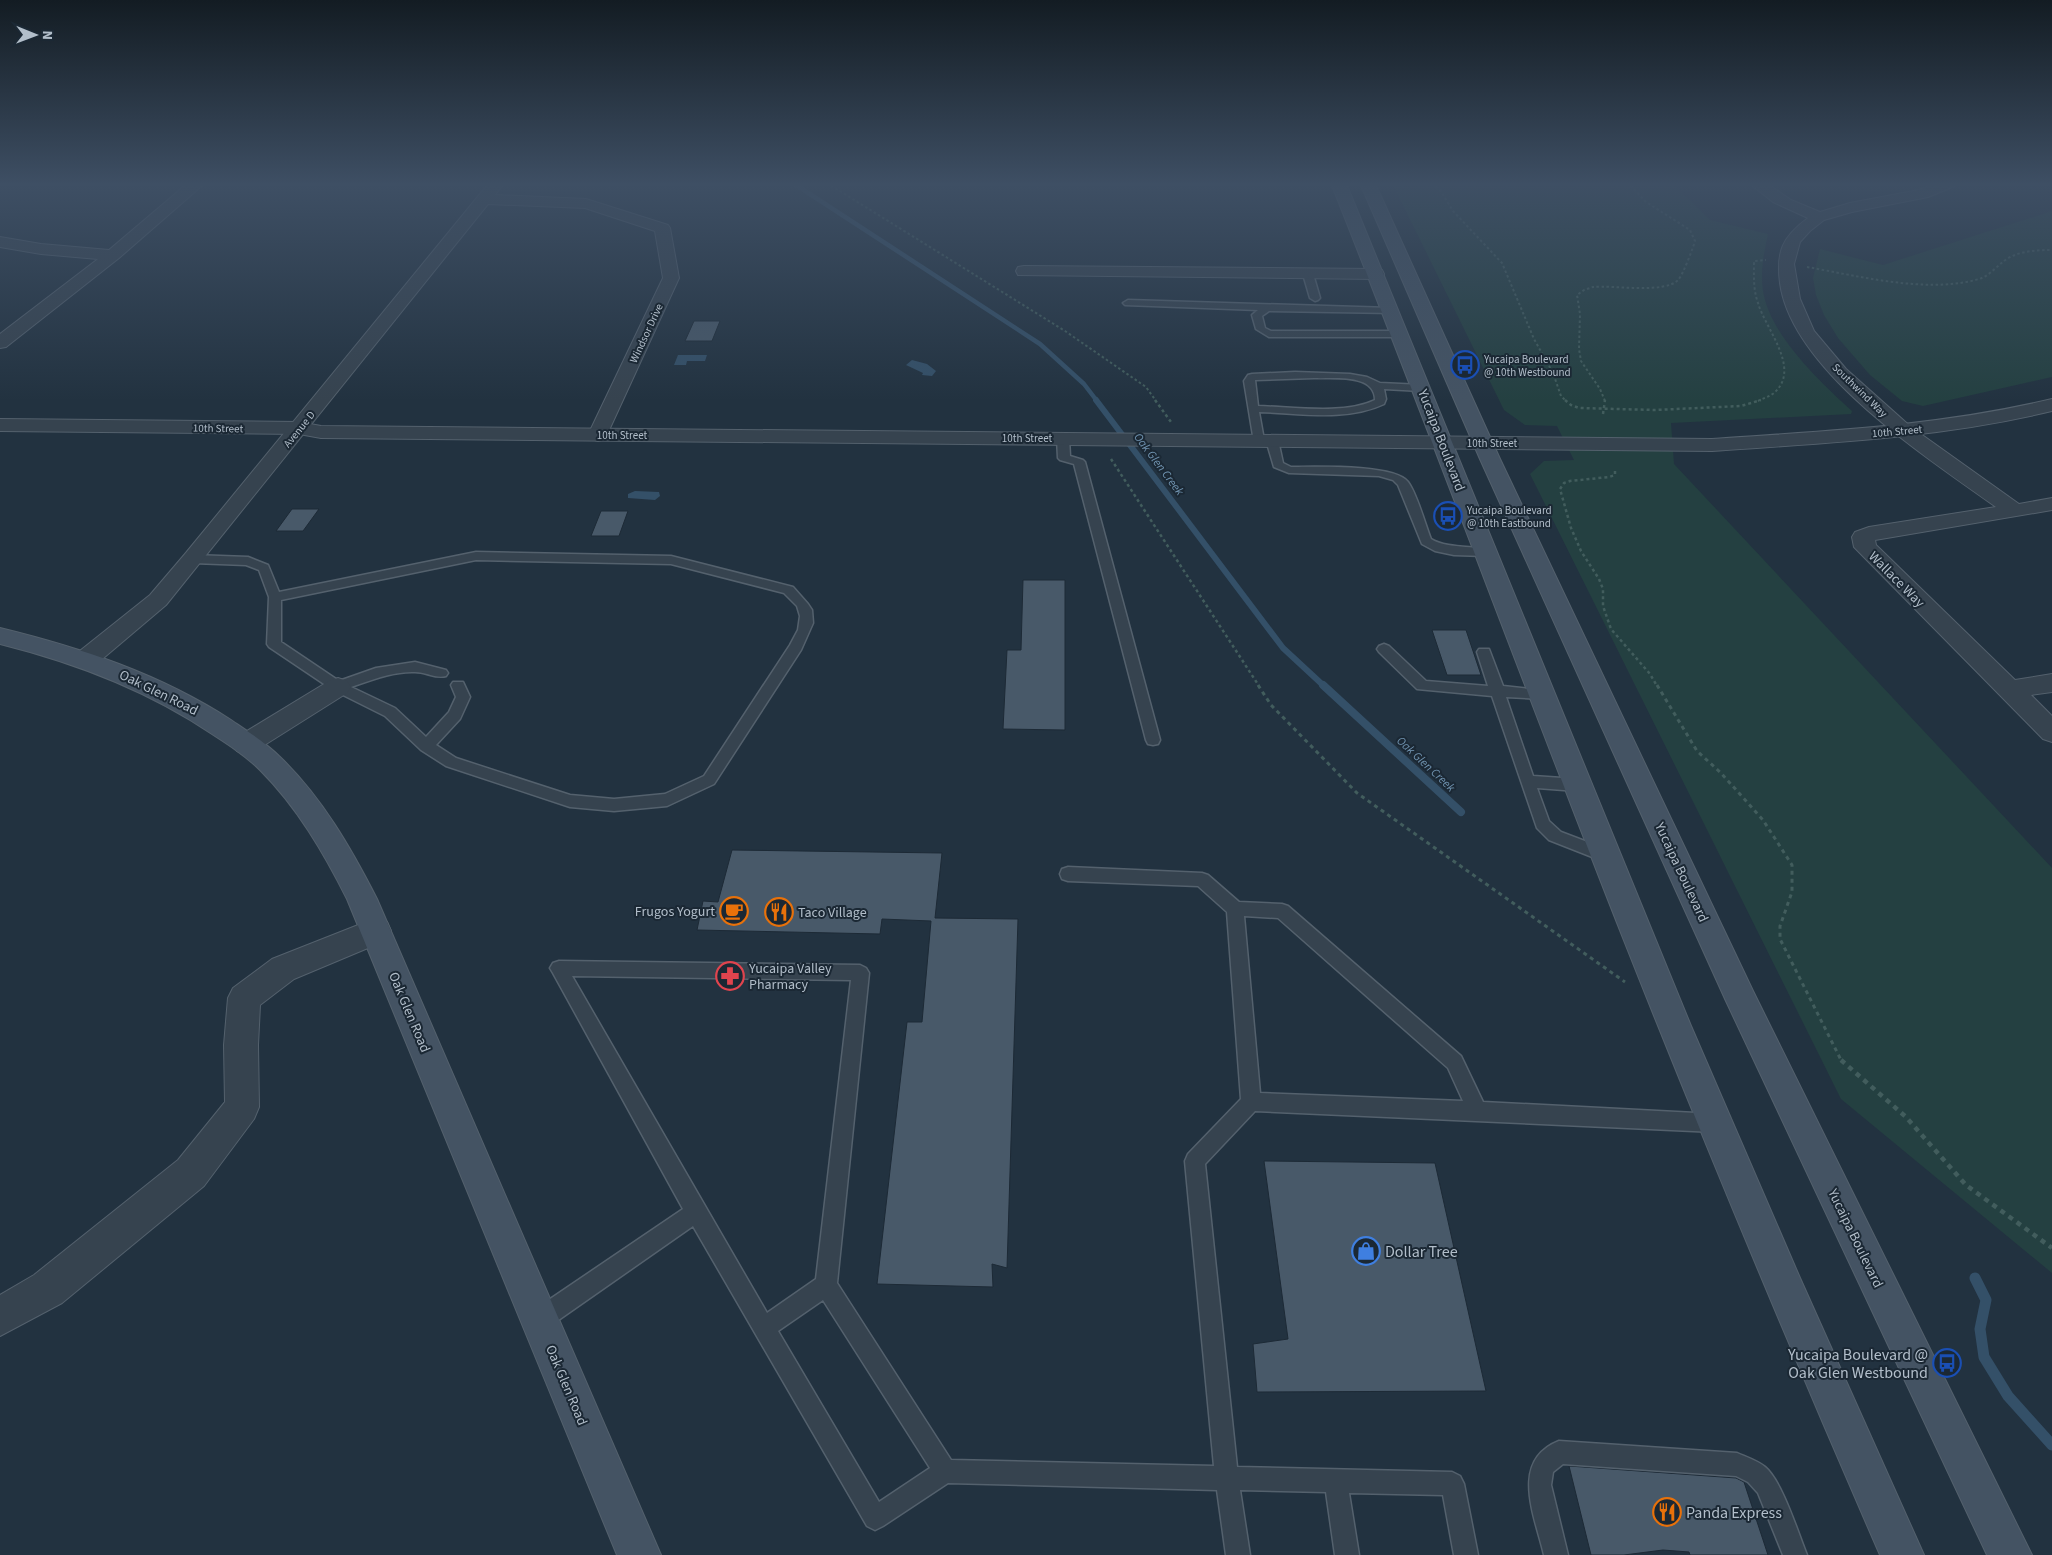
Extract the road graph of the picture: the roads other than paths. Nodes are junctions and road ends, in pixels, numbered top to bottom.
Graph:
1 (112, 255) edge
2 (439, 256) edge
3 (667, 256) edge
4 (1368, 256) edge
5 (1399, 256) edge
6 (1788, 256) edge
7 (1024, 271) dead end
8 (1308, 274) junction
9 (1376, 274) junction
10 (1314, 298) dead end
11 (1128, 303) dead end
12 (1267, 308) junction
13 (1392, 312) junction
14 (1400, 334) junction
15 (0, 343) edge
16 (1378, 386) junction
17 (1422, 388) junction
18 (2052, 405) edge
19 (1253, 409) junction
20 (0, 425) edge
21 (299, 428) junction
22 (1904, 431) junction
23 (598, 434) junction
24 (1063, 438) junction
25 (1265, 440) junction
26 (1444, 443) junction
27 (1482, 443) junction
28 (2052, 504) edge
29 (2015, 512) junction
30 (1486, 552) junction
31 (193, 559) junction
32 (275, 597) junction
33 (0, 636) edge
34 (1384, 649) dead end
35 (1484, 652) dead end
36 (85, 660) junction
37 (442, 673) dead end
38 (2052, 684) edge
39 (458, 685) dead end
40 (338, 687) junction
41 (2009, 690) junction
42 (1498, 691) junction
43 (1542, 694) junction
44 (2052, 732) edge
45 (1153, 740) dead end
46 (246, 744) junction
47 (426, 746) junction
48 (1527, 781) junction
49 (1577, 786) junction
50 (1605, 856) junction
51 (1068, 874) dead end
52 (1235, 909) junction
53 (376, 931) junction
54 (1251, 1102) junction
55 (1477, 1111) junction
56 (1715, 1123) junction
57 (696, 1212) junction
58 (826, 1286) junction
59 (0, 1316) edge
60 (539, 1320) junction
61 (764, 1328) junction
62 (945, 1471) junction
63 (1227, 1478) junction
64 (1336, 1481) junction
65 (639, 1555) edge
66 (1238, 1555) edge
67 (1347, 1555) edge
68 (1466, 1555) edge
69 (1556, 1555) edge
70 (1795, 1555) edge
71 (1902, 1555) edge
72 (2010, 1555) edge

1 - 15 street
2 - 21 street, Avenue D
3 - 23 street, Windsor Drive
4 - 9 main road, Yucaipa Boulevard
5 - 27 main road, Yucaipa Boulevard
6 - 22 street, Southwind Way
7 - 8 street
8 - 9 street
8 - 10 lane
9 - 13 main road, Yucaipa Boulevard
11 - 12 lane
12 - 13 lane
12 - 14 lane
13 - 14 main road, Yucaipa Boulevard
14 - 17 main road, Yucaipa Boulevard
16 - 17 lane
16 - 19 lane
16 - 19 lane
17 - 26 main road, Yucaipa Boulevard
18 - 22 street, 10th Street
19 - 25 lane
20 - 21 street, 10th Street
21 - 23 street, 10th Street
21 - 31 street, Avenue D
22 - 27 street, 10th Street
22 - 29 street, Southwind Way
23 - 24 street, 10th Street
24 - 25 street, 10th Street
24 - 45 lane
25 - 26 street, 10th Street
25 - 30 lane
26 - 27 street, 10th Street
26 - 30 main road, Yucaipa Boulevard
27 - 72 main road, Yucaipa Boulevard
28 - 29 street, Wallace Way
29 - 41 street, Wallace Way
30 - 43 main road, Yucaipa Boulevard
31 - 32 lane
31 - 36 street, Avenue D
32 - 40 lane
32 - 47 lane
33 - 36 main road, Oak Glen Road
34 - 42 lane
35 - 42 lane
36 - 46 main road, Oak Glen Road
37 - 40 lane
38 - 41 street
39 - 47 lane
40 - 46 street
40 - 47 lane
41 - 44 street, Wallace Way
42 - 43 lane
42 - 48 lane
43 - 49 main road, Yucaipa Boulevard
46 - 53 main road, Oak Glen Road
48 - 49 lane
48 - 50 lane
49 - 50 main road, Yucaipa Boulevard
50 - 56 main road, Yucaipa Boulevard
51 - 52 lane
52 - 54 lane
52 - 55 lane
53 - 59 street
53 - 60 main road, Oak Glen Road
54 - 55 lane
54 - 63 lane
55 - 56 lane
56 - 71 main road, Yucaipa Boulevard
57 - 58 lane
57 - 60 lane
57 - 61 lane
58 - 61 lane
58 - 62 lane
60 - 65 main road, Oak Glen Road
61 - 62 lane
62 - 63 lane
63 - 64 lane
63 - 66 lane
64 - 67 lane
64 - 68 lane
69 - 70 lane

